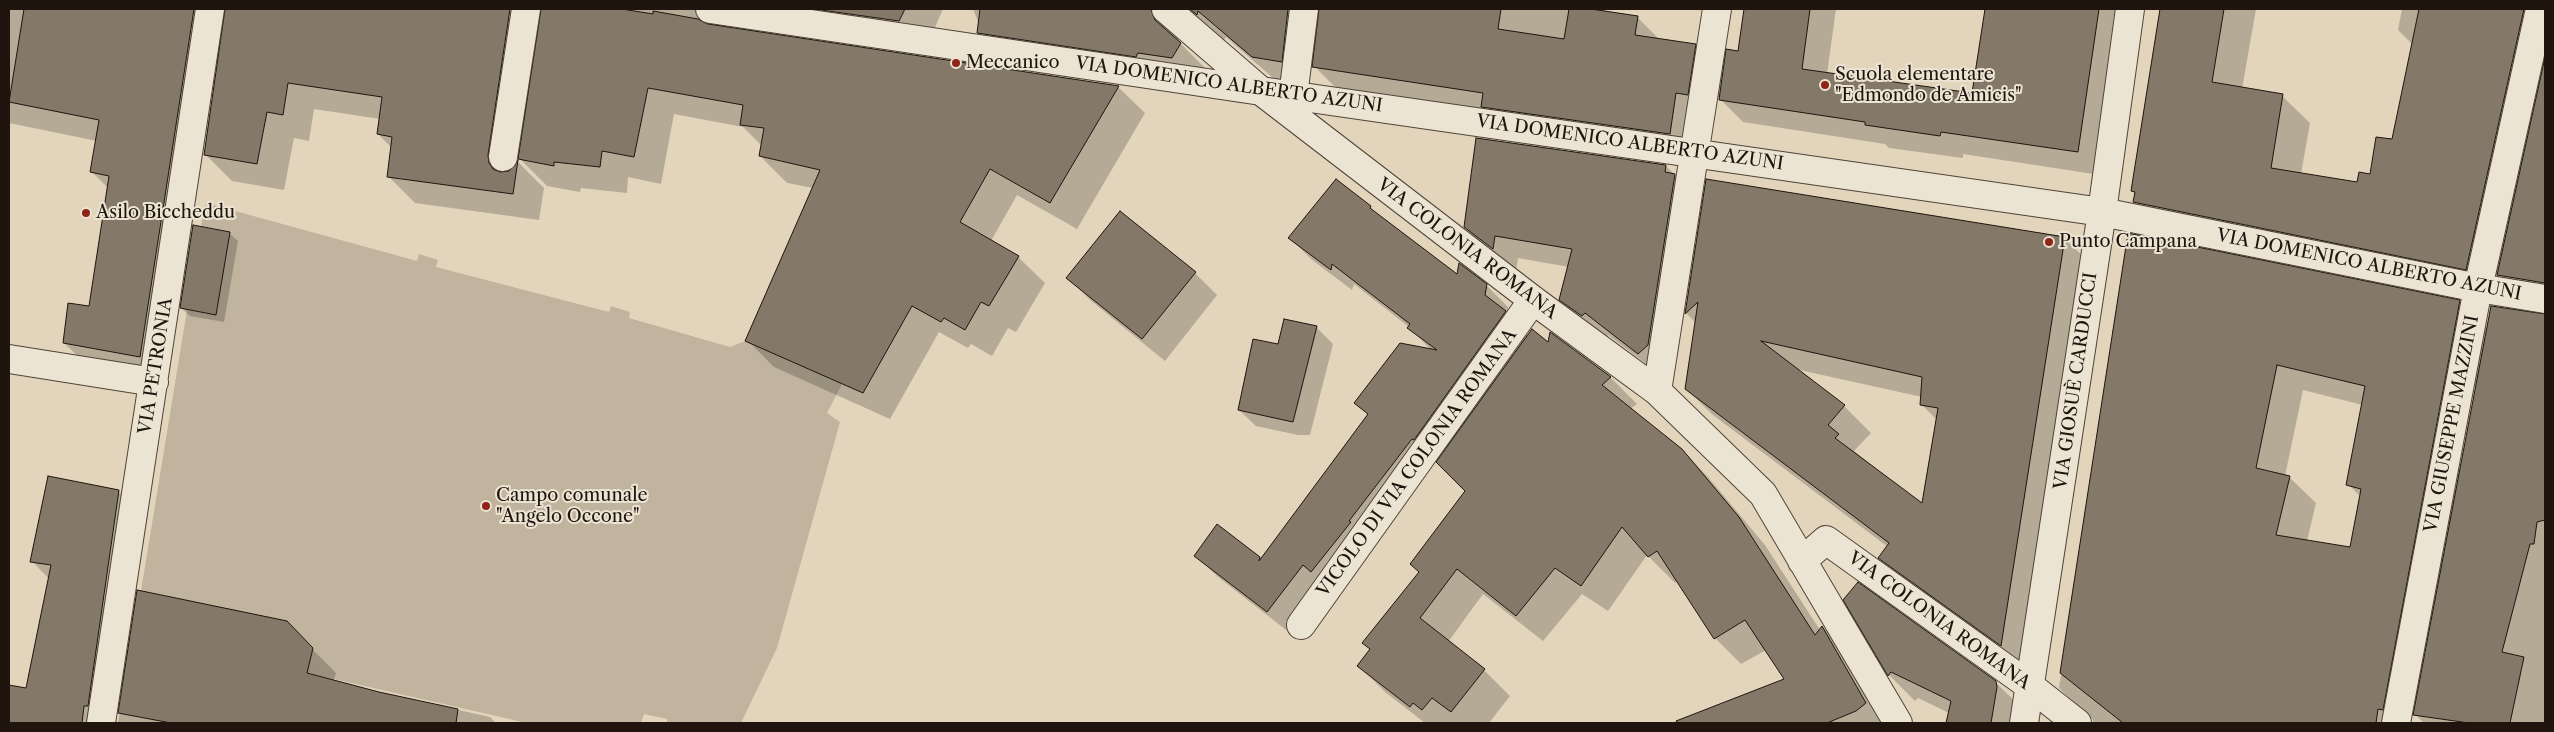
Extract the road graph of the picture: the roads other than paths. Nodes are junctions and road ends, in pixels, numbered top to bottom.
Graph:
1 (210, 9) edge
2 (526, 9) edge
3 (710, 9) edge
4 (1166, 9) edge
5 (1304, 9) edge
6 (1717, 9) edge
7 (2130, 9) edge
8 (2540, 9) edge
9 (1261, 91) junction
10 (1292, 104) junction
11 (1693, 152) junction
12 (503, 157) dead end
13 (2102, 212) junction
14 (2478, 288) junction
15 (2545, 299) edge
16 (1533, 300) junction
17 (9, 359) edge
18 (154, 382) junction
19 (1656, 392) junction
20 (1802, 561) junction
21 (1301, 625) dead end
22 (2030, 686) junction
23 (1888, 720) edge
24 (101, 723) edge
25 (2024, 723) edge
26 (2077, 723) edge
27 (2396, 723) edge

1 - 18 street, VIA PETRONIA
2 - 12 street
3 - 9 street, VIA DOMENICO ALBERTO AZUNI
4 - 9 street
5 - 10 street
6 - 11 street
7 - 13 street, VIA GIOSUÈ CARDUCCI
8 - 14 street, VIA GIUSEPPE MAZZINI
9 - 10 street, VIA DOMENICO ALBERTO AZUNI
10 - 11 street, VIA DOMENICO ALBERTO AZUNI
10 - 16 street, VIA COLONIA ROMANA
11 - 13 street, VIA DOMENICO ALBERTO AZUNI
11 - 19 street
13 - 14 street, VIA DOMENICO ALBERTO AZUNI
13 - 22 street, VIA GIOSUÈ CARDUCCI
14 - 15 street, VIA DOMENICO ALBERTO AZUNI
14 - 27 street, VIA GIUSEPPE MAZZINI
16 - 19 street, VIA COLONIA ROMANA
16 - 21 street, VICOLO DI VIA COLONIA ROMANA
17 - 18 street
18 - 24 street, VIA PETRONIA
19 - 20 street, VIA COLONIA ROMANA
20 - 22 street, VIA COLONIA ROMANA
20 - 23 street, VIA COLONIA ROMANA
22 - 25 street, VIA GIOSUÈ CARDUCCI
22 - 26 street, VIA COLONIA ROMANA

